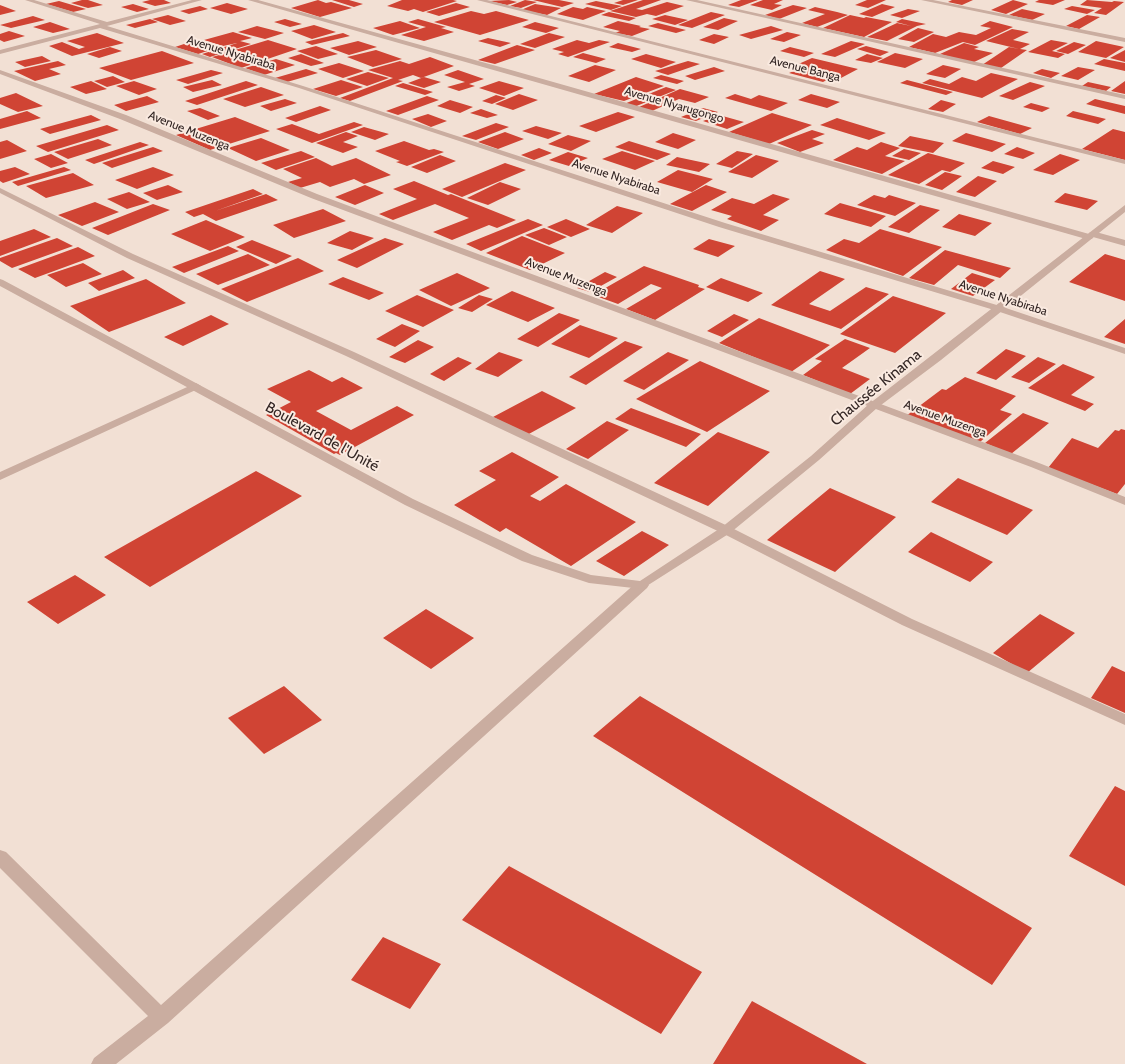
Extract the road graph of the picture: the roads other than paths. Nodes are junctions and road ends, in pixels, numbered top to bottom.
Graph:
1 (28, 0) edge
2 (199, 0) edge
3 (251, 0) edge
4 (480, 0) edge
5 (689, 0) edge
6 (924, 0) edge
7 (103, 25) junction
8 (1125, 40) edge
9 (0, 52) edge
10 (0, 72) edge
11 (1125, 97) edge
12 (1125, 162) edge
13 (0, 190) edge
14 (1125, 208) edge
15 (1091, 235) junction
16 (1125, 243) edge
17 (0, 282) edge
18 (997, 308) junction
19 (1125, 351) edge
20 (196, 386) junction
21 (873, 406) junction
22 (0, 476) edge
23 (1125, 501) edge
24 (726, 530) junction
25 (642, 585) junction
26 (1125, 720) edge
27 (0, 857) edge
28 (161, 1017) junction
29 (101, 1064) edge

1 - 7 street, Avenue Nyabiraba
2 - 7 street
3 - 15 street, Avenue Nyarugongo
4 - 12 street, Avenue Banga
5 - 11 street
6 - 8 street
7 - 9 street
7 - 18 street, Avenue Nyabiraba
10 - 21 street, Avenue Muzenga
13 - 24 street
14 - 15 street, Chaussée Kinama
15 - 16 street, Avenue Nyarugongo
15 - 18 street, Chaussée Kinama
17 - 20 street, Boulevard de l'Unité
18 - 19 street, Avenue Nyabiraba
18 - 21 street, Chaussée Kinama
20 - 22 street
20 - 25 street, Boulevard de l'Unité
21 - 23 street, Avenue Muzenga
21 - 24 street, Chaussée Kinama
24 - 25 street, Chaussée Kinama
24 - 26 street
25 - 28 street, Chaussée Kinama
27 - 28 street
28 - 29 street, Chaussée Kinama

